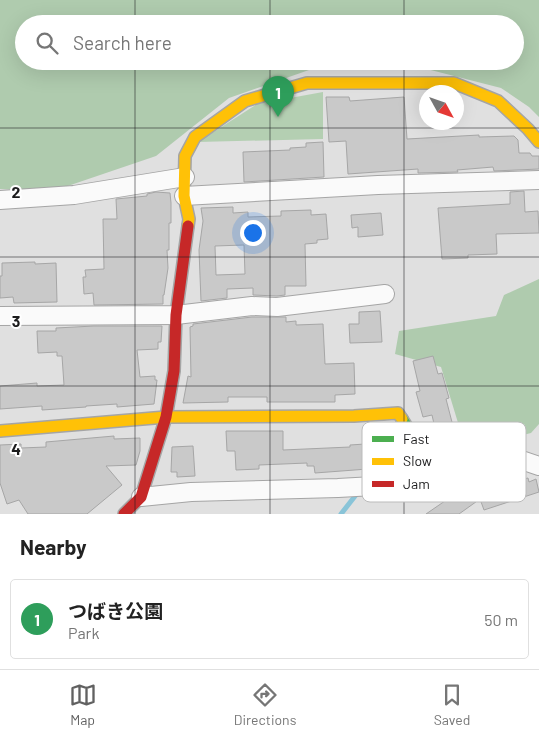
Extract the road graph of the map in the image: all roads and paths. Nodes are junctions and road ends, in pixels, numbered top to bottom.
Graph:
1 (539, 142) edge
2 (184, 177) junction
3 (539, 180) edge
4 (184, 196) junction
5 (0, 200) edge
6 (385, 294) dead end
7 (176, 315) junction
8 (0, 316) edge
9 (166, 417) junction
10 (404, 422) edge
11 (0, 431) edge
12 (526, 461) edge
13 (539, 466) edge
14 (362, 486) edge
15 (141, 497) junction
16 (124, 514) edge

1 - 2 street
2 - 4 street
2 - 5 street
3 - 4 street
4 - 7 street
6 - 7 street
7 - 8 street
7 - 9 street
9 - 10 street
9 - 11 street
9 - 15 street
12 - 13 street
14 - 15 street
15 - 16 street

